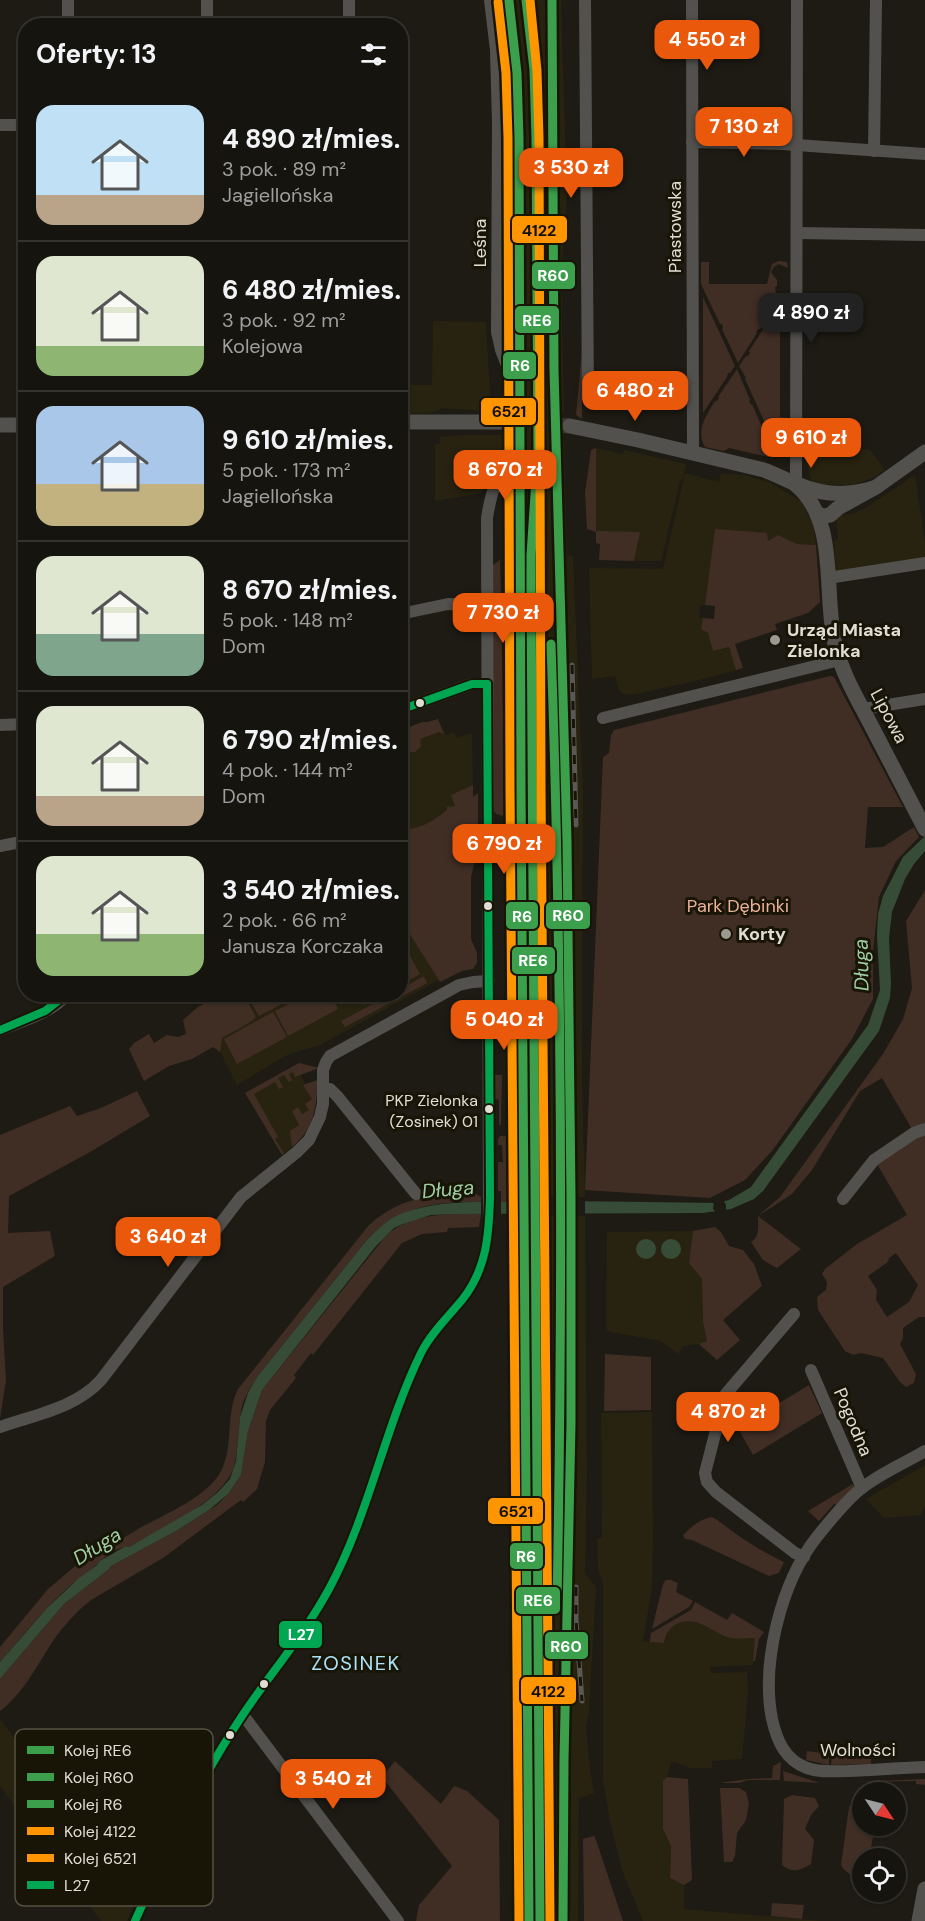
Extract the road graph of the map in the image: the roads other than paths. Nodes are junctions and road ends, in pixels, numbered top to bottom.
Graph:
1 (68, 0) edge
2 (207, 0) edge
3 (349, 0) edge
4 (490, 0) edge
5 (585, 0) edge
6 (692, 0) edge
7 (797, 0) edge
8 (876, 0) edge
9 (68, 18) edge
10 (207, 18) edge
11 (349, 18) edge
12 (0, 125) edge
13 (18, 125) edge
14 (692, 142) junction
15 (797, 145) junction
16 (874, 151) junction
17 (925, 154) edge
18 (797, 233) junction
19 (925, 235) edge
20 (588, 398) dead end
21 (408, 423) edge
22 (513, 423) junction
23 (0, 425) edge
24 (18, 425) edge
25 (570, 426) tunnel mouth
26 (925, 452) edge
27 (693, 453) junction
28 (796, 484) junction
29 (825, 504) junction
30 (925, 563) edge
31 (828, 578) junction
32 (487, 605) junction
33 (408, 612) edge
34 (840, 660) junction
35 (487, 684) junction
36 (925, 699) edge
37 (408, 707) edge
38 (863, 709) junction
39 (603, 718) dead end
40 (18, 724) edge
41 (0, 725) edge
42 (924, 826) edge
43 (18, 843) edge
44 (0, 846) edge
45 (489, 981) junction
46 (59, 1002) edge
47 (0, 1030) edge
48 (323, 1089) junction
49 (925, 1129) edge
50 (416, 1194) dead end
51 (843, 1199) dead end
52 (489, 1221) dead end
53 (794, 1314) dead end
54 (811, 1370) dead end
55 (0, 1427) edge
56 (925, 1451) edge
57 (862, 1488) junction
58 (804, 1557) junction
59 (243, 1715) dead end
60 (925, 1767) edge
61 (925, 1888) edge
62 (398, 1921) edge
63 (919, 1921) edge

1 - 9 street
2 - 10 street
3 - 11 street
4 - 22 street, Leśna
5 - 20 street
6 - 14 street, Piastowska
7 - 15 street
8 - 16 street
12 - 13 street
14 - 15 street
14 - 27 street, Piastowska
15 - 16 street
15 - 18 street
16 - 17 street
18 - 19 street
18 - 28 street
21 - 22 street
22 - 32 street
23 - 24 street
25 - 27 street
26 - 29 street
27 - 28 street
28 - 29 street
29 - 31 street, Lipowa
30 - 31 street
31 - 34 street, Lipowa
32 - 33 street
32 - 35 street
34 - 38 street, Lipowa
34 - 39 street
35 - 37 street
35 - 45 street
36 - 38 street
38 - 42 street, Lipowa
40 - 41 street
43 - 44 street
45 - 48 street
45 - 52 street
46 - 47 street
48 - 50 street
48 - 55 street
49 - 51 street
53 - 58 street
54 - 57 street, Pogodna
56 - 57 street, Wolności
57 - 58 street, Wolności
58 - 60 street, Wolności
59 - 62 street
61 - 63 street

